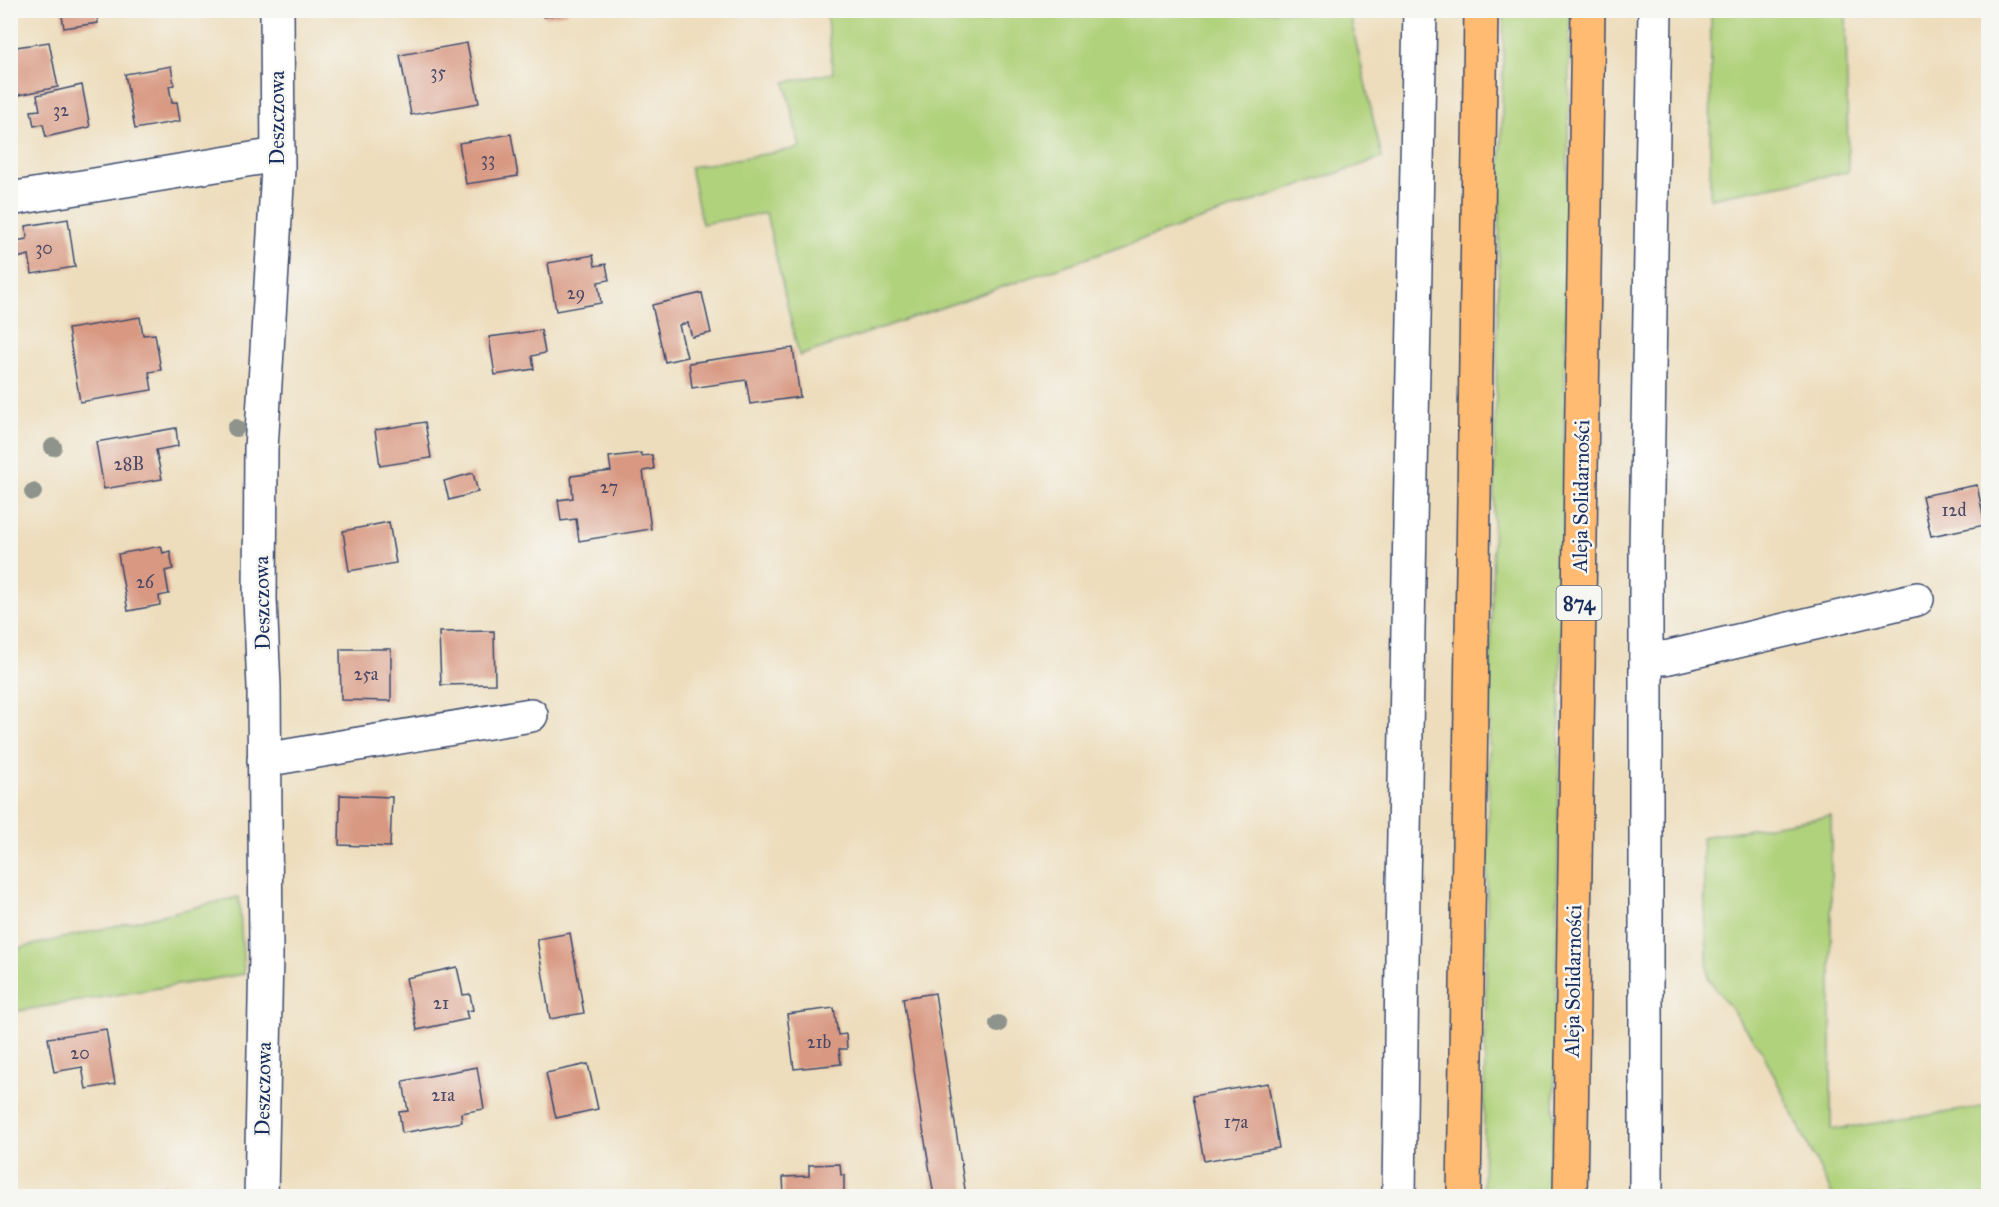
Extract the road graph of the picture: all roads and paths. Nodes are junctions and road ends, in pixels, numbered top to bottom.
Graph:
1 (277, 10) edge
2 (1420, 10) edge
3 (1481, 10) edge
4 (1588, 10) edge
5 (1655, 10) edge
6 (277, 155) junction
7 (10, 199) edge
8 (1917, 599) dead end
9 (1646, 656) junction
10 (531, 715) dead end
11 (264, 760) junction
12 (261, 1197) edge
13 (1399, 1197) edge
14 (1464, 1197) edge
15 (1570, 1197) edge
16 (1646, 1197) edge

1 - 6 street, Deszczowa
2 - 13 street
3 - 14 main road
4 - 15 main road, Aleja Solidarności / 874
5 - 9 street
6 - 7 street
6 - 11 street, Deszczowa
8 - 9 street
9 - 16 street
10 - 11 street
11 - 12 street, Deszczowa

